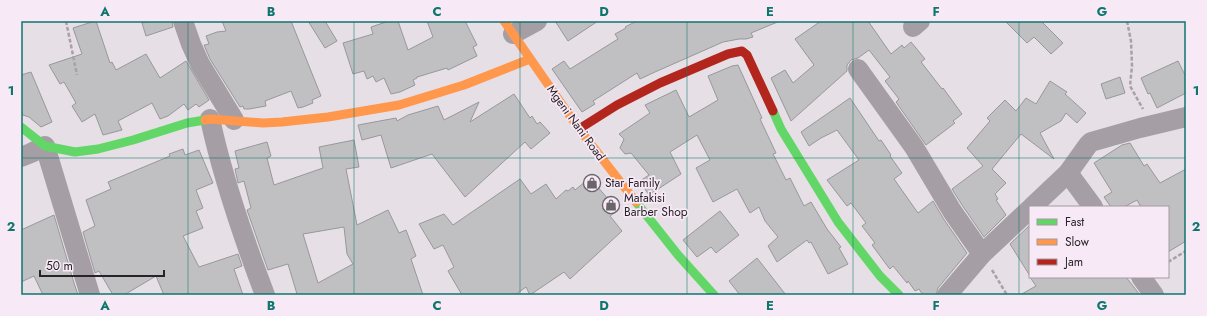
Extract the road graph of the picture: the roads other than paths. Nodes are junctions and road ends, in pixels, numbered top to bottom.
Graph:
1 (183, 21) edge
2 (537, 21) edge
3 (509, 28) edge
4 (530, 59) junction
5 (858, 69) dead end
6 (1186, 117) edge
7 (210, 119) junction
8 (234, 120) junction
9 (21, 127) edge
10 (579, 129) junction
11 (45, 146) junction
12 (21, 157) edge
13 (1068, 173) junction
14 (1033, 206) edge
15 (1092, 206) edge
16 (1029, 210) edge
17 (982, 254) junction
18 (1142, 278) edge
19 (90, 295) edge
20 (265, 295) edge
21 (714, 295) edge
22 (899, 295) edge
23 (947, 295) edge
24 (1154, 295) edge

1 - 8 street
2 - 3 street
3 - 4 street, Mgeni Nani Road
4 - 8 street
4 - 10 street, Mgeni Nani Road
5 - 17 street
6 - 13 street
7 - 8 street
7 - 11 street
7 - 20 street
9 - 11 street
10 - 21 street, Mgeni Nani Road
10 - 22 street
11 - 12 street
11 - 19 street
13 - 14 street
13 - 15 street
16 - 17 street
17 - 23 street
18 - 24 street

